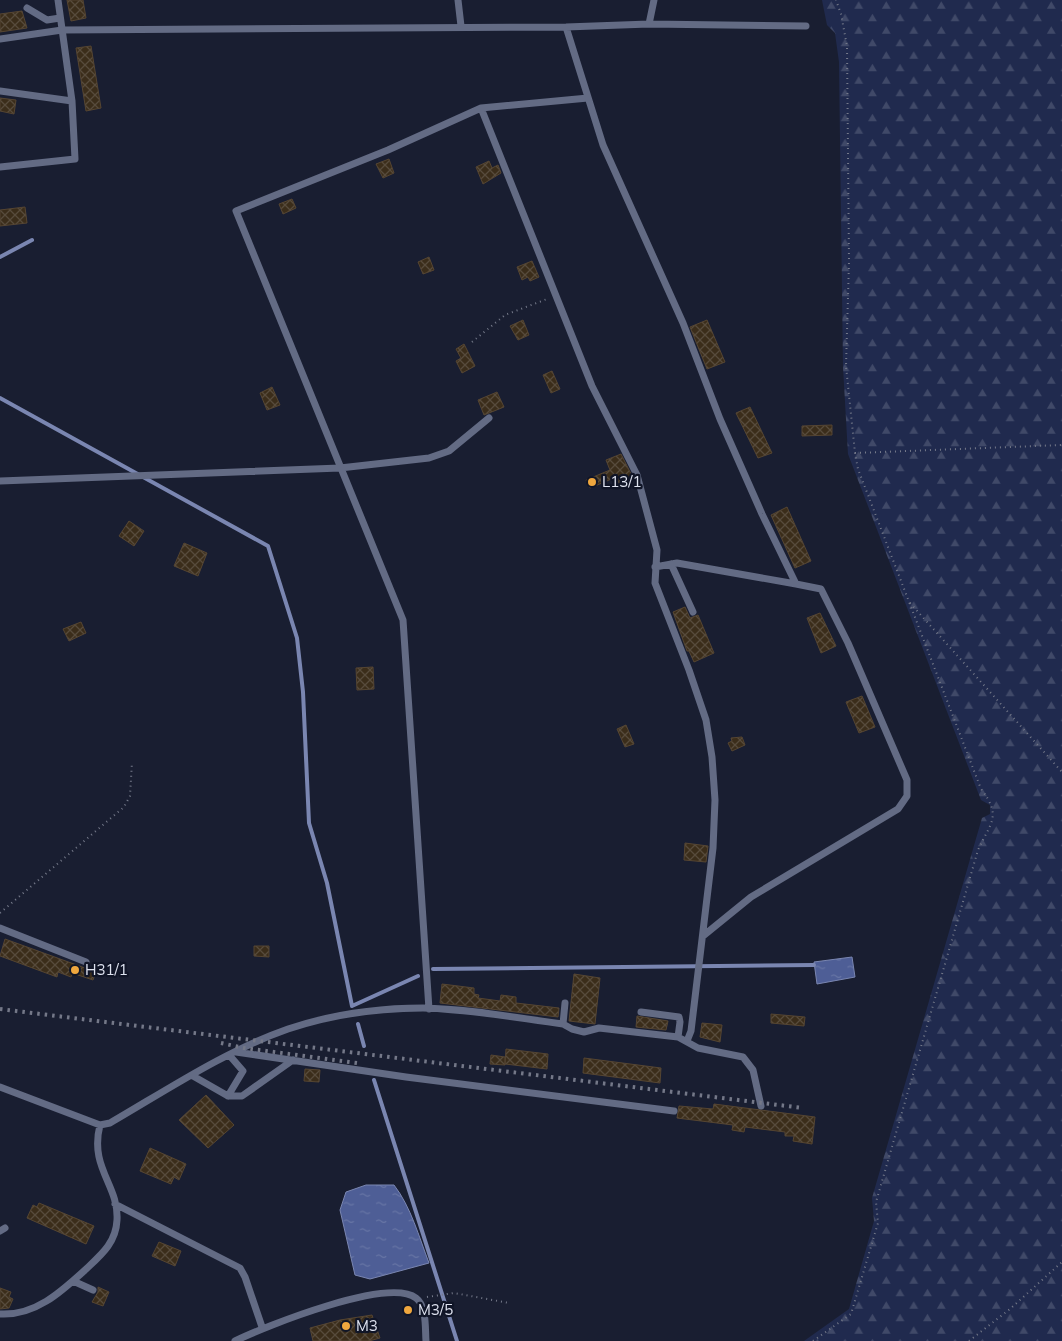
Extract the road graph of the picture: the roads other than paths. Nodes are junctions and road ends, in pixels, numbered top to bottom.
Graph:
1 (58, 0) edge
2 (458, 0) edge
3 (654, 0) edge
4 (27, 8) dead end
5 (60, 18) junction
6 (649, 24) junction
7 (461, 26) junction
8 (806, 26) dead end
9 (566, 27) junction
10 (62, 30) junction
11 (0, 39) edge
12 (0, 91) edge
13 (588, 98) junction
14 (72, 101) junction
15 (481, 108) junction
16 (0, 167) edge
17 (489, 418) dead end
18 (340, 468) junction
19 (0, 481) edge
20 (671, 564) junction
21 (655, 567) junction
22 (796, 584) junction
23 (693, 612) dead end
24 (0, 928) edge
25 (703, 936) junction
26 (86, 962) dead end
27 (566, 1003) dead end
28 (429, 1009) junction
29 (641, 1012) dead end
30 (563, 1024) junction
31 (678, 1037) junction
32 (687, 1040) junction
33 (233, 1054) junction
34 (293, 1060) junction
35 (193, 1076) junction
36 (0, 1087) edge
37 (228, 1096) junction
38 (761, 1106) dead end
39 (674, 1111) dead end
40 (100, 1125) junction
41 (115, 1204) junction
42 (73, 1281) junction
43 (93, 1290) dead end
44 (0, 1314) edge
45 (262, 1328) junction
46 (235, 1341) edge
47 (426, 1341) edge

1 - 5 lane
2 - 7 lane
3 - 6 lane
4 - 5 lane
5 - 10 lane
6 - 8 lane
6 - 9 lane
7 - 9 lane
7 - 10 lane
9 - 13 lane
10 - 11 lane
10 - 14 lane
12 - 14 lane
13 - 15 lane
13 - 22 lane
14 - 16 lane
15 - 18 lane
15 - 21 lane
17 - 18 lane
18 - 19 lane
18 - 28 lane
20 - 21 lane
20 - 22 lane
20 - 23 lane
21 - 25 lane
22 - 25 lane
24 - 26 lane
25 - 32 lane
27 - 30 lane
28 - 30 lane
28 - 33 lane
29 - 31 lane
30 - 31 lane
31 - 32 lane
32 - 38 lane
33 - 34 lane
33 - 35 lane
33 - 37 lane
34 - 37 lane
34 - 39 lane
35 - 37 lane
35 - 40 lane
36 - 40 lane
40 - 41 lane
41 - 42 lane
41 - 45 lane
42 - 43 lane
42 - 44 lane
45 - 46 lane
45 - 47 lane

